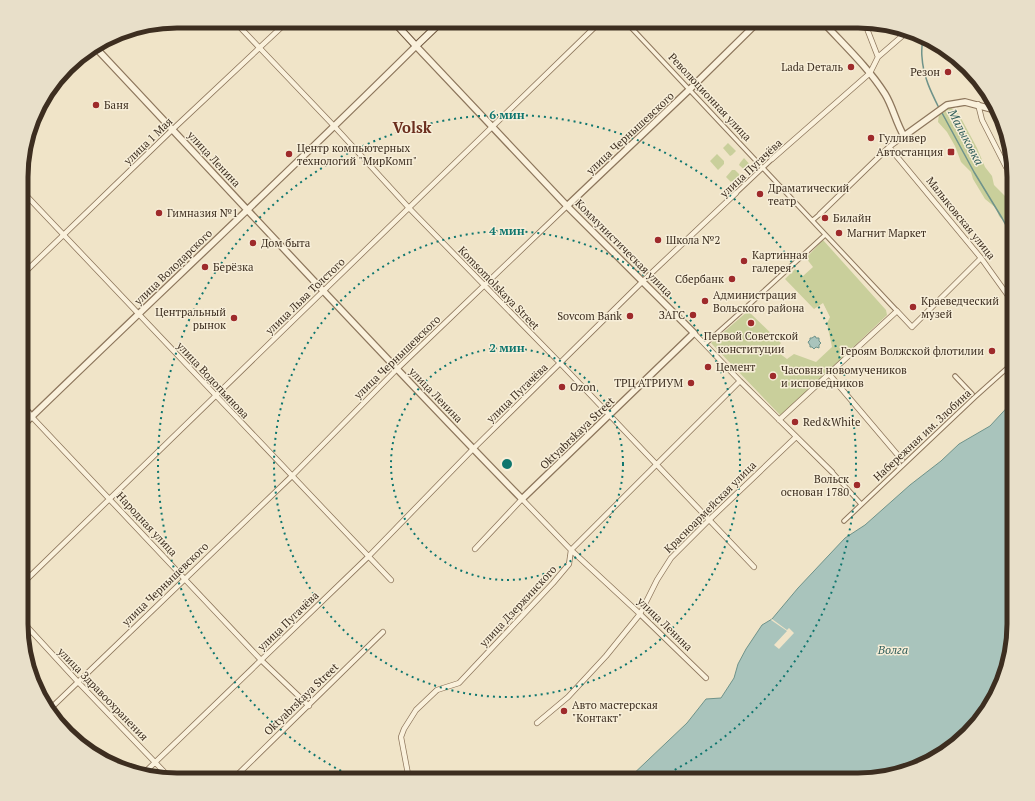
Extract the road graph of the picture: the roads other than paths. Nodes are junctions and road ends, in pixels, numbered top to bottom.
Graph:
1 (241, 28) edge
2 (281, 28) edge
3 (399, 28) edge
4 (435, 28) edge
5 (594, 28) edge
6 (633, 28) edge
7 (752, 28) edge
8 (828, 28) edge
9 (867, 28) edge
10 (903, 35) edge
11 (416, 46) junction
12 (260, 48) junction
13 (98, 50) edge
14 (878, 57) junction
15 (870, 73) junction
16 (690, 89) junction
17 (978, 104) junction
18 (990, 108) edge
19 (334, 126) junction
20 (492, 126) junction
21 (172, 130) junction
22 (904, 136) junction
23 (889, 147) junction
24 (772, 160) joint
25 (763, 167) junction
26 (1007, 168) edge
27 (736, 193) joint
28 (28, 197) edge
29 (567, 206) junction
30 (247, 208) junction
31 (409, 208) junction
32 (820, 214) joint
33 (813, 220) junction
34 (825, 235) junction
35 (64, 236) junction
36 (981, 258) junction
37 (28, 269) edge
38 (643, 281) junction
39 (485, 286) junction
40 (323, 291) junction
41 (1007, 294) edge
42 (897, 311) junction
43 (139, 314) junction
44 (694, 333) junction
45 (705, 344) junction
46 (560, 364) junction
47 (1007, 368) edge
48 (397, 369) junction
49 (829, 374) junction
50 (955, 376) dead end
51 (740, 381) junction
52 (972, 394) dead end
53 (216, 396) junction
54 (28, 413) edge
55 (609, 416) junction
56 (32, 417) junction
57 (780, 420) junction
58 (28, 421) edge
59 (796, 437) junction
60 (473, 448) junction
61 (902, 460) dead end
62 (657, 464) junction
63 (832, 472) joint
64 (292, 476) junction
65 (109, 499) junction
66 (522, 499) junction
67 (861, 504) junction
68 (709, 520) junction
69 (844, 521) dead end
70 (475, 550) dead end
71 (571, 550) junction
72 (368, 557) junction
73 (754, 566) dead end
74 (184, 578) junction
75 (28, 579) edge
76 (391, 580) dead end
77 (640, 614) junction
78 (28, 628) edge
79 (383, 632) dead end
80 (261, 660) junction
81 (706, 678) dead end
82 (78, 682) junction
83 (53, 706) edge
84 (309, 706) junction
85 (537, 723) dead end
86 (156, 762) junction
87 (147, 770) edge
88 (166, 773) edge
89 (239, 773) edge
90 (408, 773) edge

1 - 12 street, Komsomolskaya Street
2 - 12 street, улица 1 Мая
3 - 11 main road, Коммунистическая улица
4 - 11 main road, улица Володарского
5 - 20 street, улица Льва Толстого
6 - 16 street, Революционная улица
7 - 16 street, улица Чернышевского
8 - 15 street
9 - 14 street
10 - 14 street, улица Пугачёва
11 - 19 street, улица Володарского
11 - 20 street, Коммунистическая улица
12 - 19 street, Komsomolskaya Street
12 - 21 street, улица 1 Мая
13 - 21 street, улица Ленина
14 - 15 street, улица Пугачёва
15 - 22 street
15 - 24 street, улица Пугачёва
16 - 25 street, Революционная улица
16 - 29 street, улица Чернышевского
17 - 18 street
17 - 22 street
17 - 26 street
19 - 30 street, улица Володарского
19 - 31 street, Komsomolskaya Street
20 - 29 street, Коммунистическая улица
20 - 31 street, улица Льва Толстого
21 - 30 street, улица Ленина
21 - 35 street, улица 1 Мая
22 - 23 street
23 - 32 street
23 - 36 street, Малыковская улица
24 - 25 street, улица Пугачёва
25 - 27 street, улица Пугачёва
25 - 33 street, Революционная улица
27 - 38 street, улица Пугачёва
28 - 35 street, улица Водопьянова
29 - 38 street, Коммунистическая улица
29 - 39 street, улица Чернышевского
30 - 40 street, улица Ленина
30 - 43 street, улица Володарского
31 - 39 street, Komsomolskaya Street
31 - 40 street, улица Льва Толстого
32 - 33 street
33 - 34 street, Революционная улица
34 - 42 street, Революционная улица
34 - 45 street
35 - 37 street, улица 1 Мая
35 - 43 street, улица Водопьянова
36 - 41 street, Малыковская улица
36 - 42 street, Революционная улица
38 - 44 street, Коммунистическая улица
38 - 46 street, улица Пугачёва
39 - 46 street, Komsomolskaya Street
39 - 48 street, улица Чернышевского
40 - 48 street, улица Ленина
40 - 53 street, улица Льва Толстого
42 - 49 street
43 - 53 street, улица Водопьянова
43 - 56 street, улица Володарского
44 - 45 street, Коммунистическая улица
44 - 55 street, Oktyabrskaya Street
45 - 51 street, Коммунистическая улица
46 - 55 street, Komsomolskaya Street
46 - 60 street, улица Пугачёва
47 - 67 street, Набережная им. Злобина
48 - 60 street, улица Ленина
48 - 64 street, улица Чернышевского
49 - 57 street
49 - 61 street
50 - 52 street
51 - 57 street, Коммунистическая улица
51 - 62 street, улица Дзержинского
53 - 64 street, улица Водопьянова
53 - 65 street, улица Льва Толстого
54 - 56 street, Народная улица
55 - 62 street, Komsomolskaya Street
55 - 66 street, Oktyabrskaya Street
56 - 58 street, улица Володарского
56 - 65 street, Народная улица
57 - 59 street, Коммунистическая улица
59 - 63 street, Коммунистическая улица
59 - 68 street, Красноармейская улица
60 - 66 street, улица Ленина
60 - 72 street, улица Пугачёва
62 - 68 street, Komsomolskaya Street
62 - 71 street, улица Дзержинского
63 - 67 street, Коммунистическая улица
64 - 72 street, улица Водопьянова
64 - 74 street, улица Чернышевского
65 - 74 street, Народная улица
65 - 75 street, улица Льва Толстого
66 - 70 street, Oktyabrskaya Street
66 - 71 street, улица Ленина
67 - 69 street, Набережная им. Злобина
68 - 73 street, Komsomolskaya Street
68 - 77 street, Красноармейская улица
71 - 77 street, улица Ленина
71 - 90 street, улица Дзержинского
72 - 76 street, улица Водопьянова
72 - 80 street, улица Пугачёва
74 - 80 street, Народная улица
74 - 82 street, улица Чернышевского
77 - 81 street, улица Ленина
77 - 85 street, Красноармейская улица
78 - 82 street, улица Здравоохранения
79 - 84 street, Oktyabrskaya Street
80 - 84 street, Народная улица
80 - 86 street, улица Пугачёва
82 - 83 street, улица Чернышевского
82 - 86 street, улица Здравоохранения
84 - 89 street, Oktyabrskaya Street
86 - 87 street, улица Пугачёва
86 - 88 street, улица Здравоохранения

